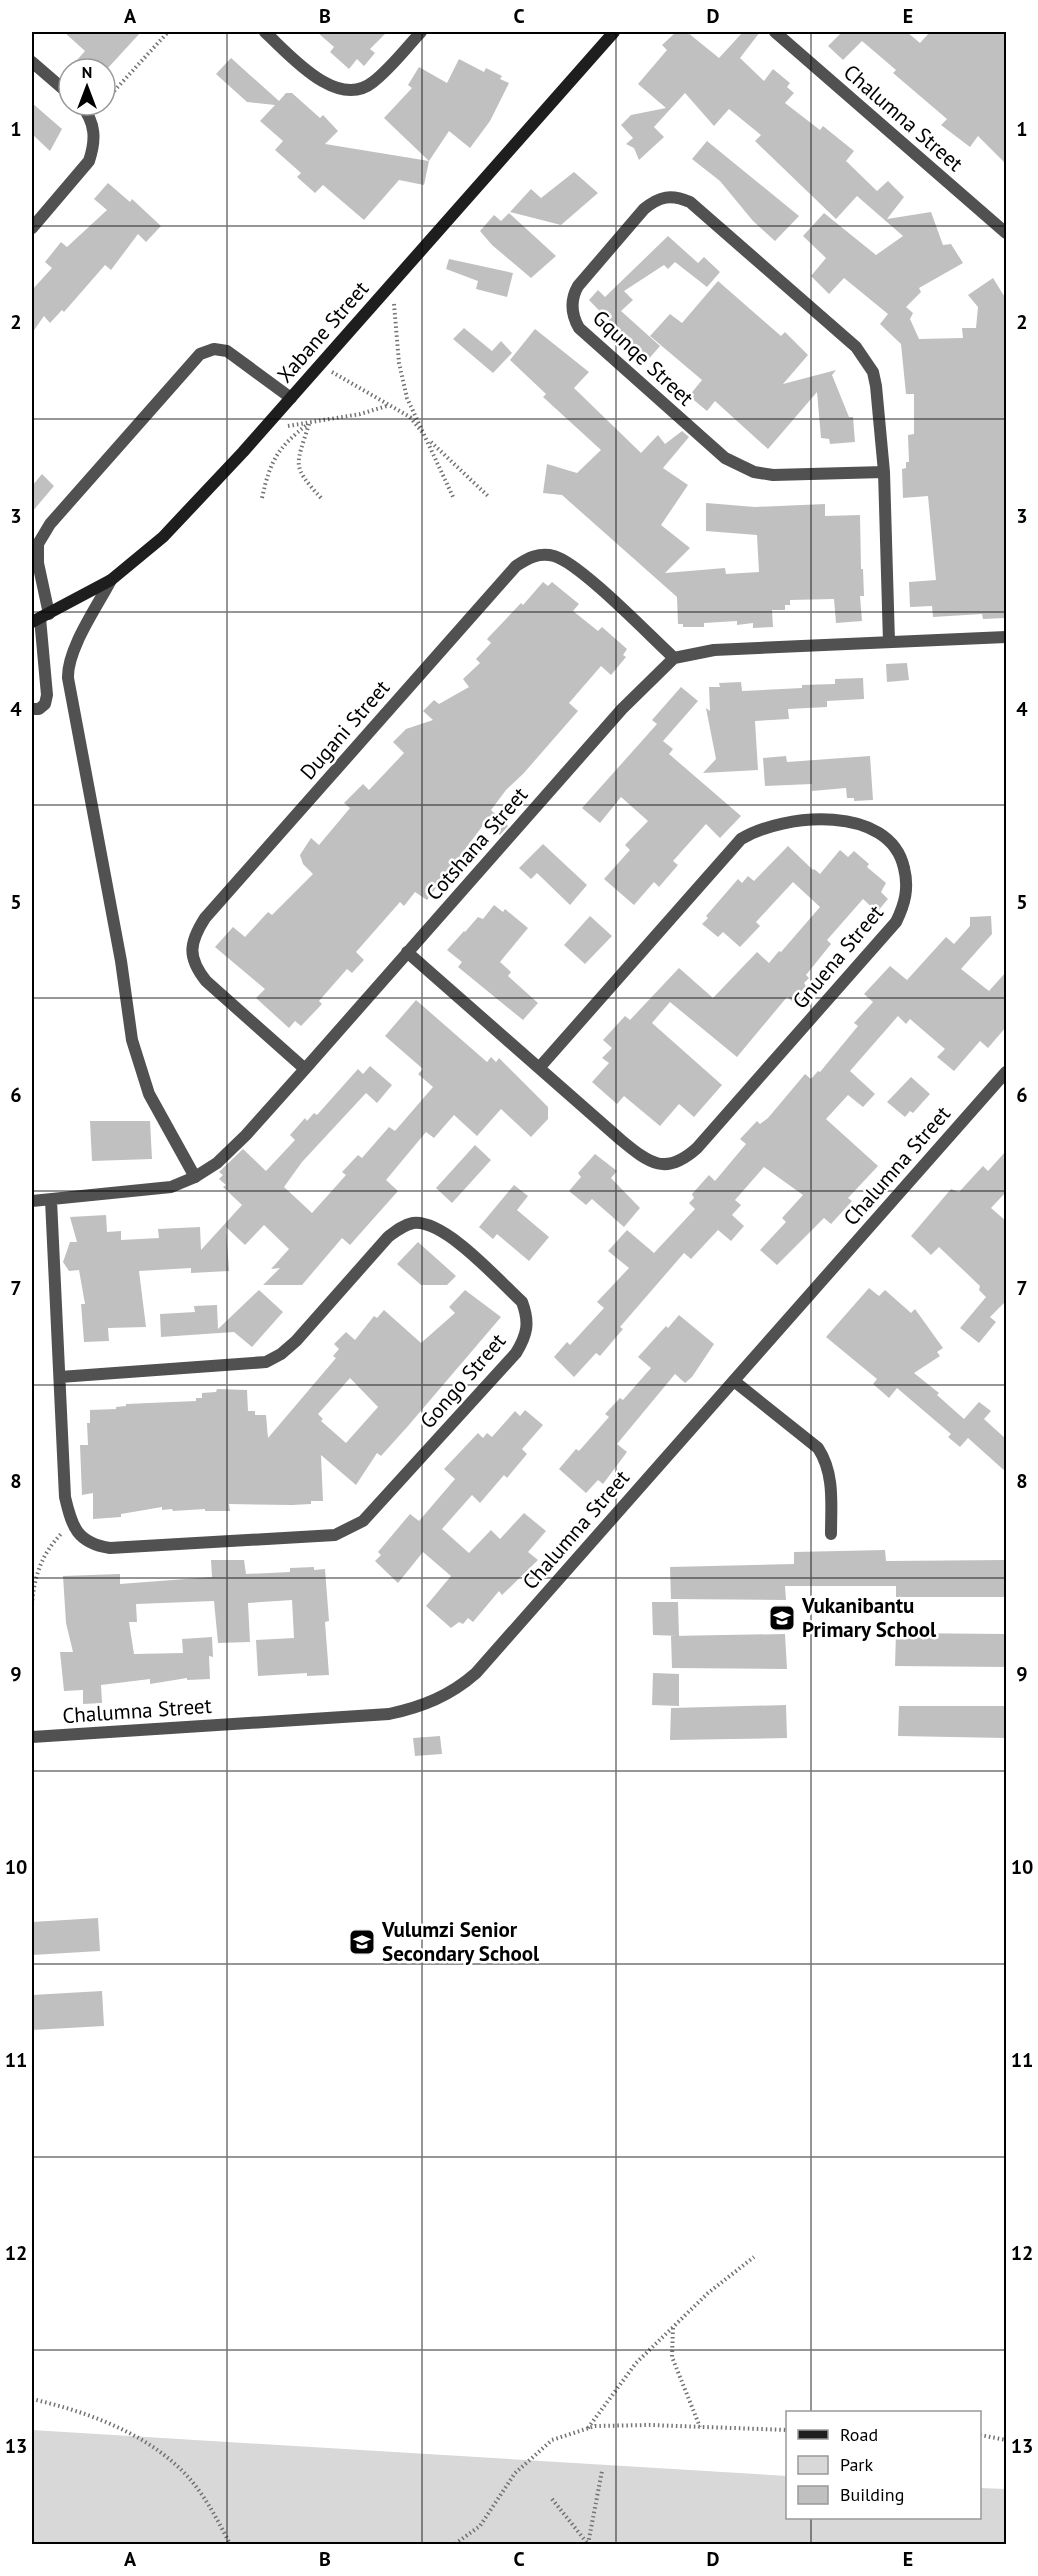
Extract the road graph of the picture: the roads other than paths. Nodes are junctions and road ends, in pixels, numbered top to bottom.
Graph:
1 (265, 32) edge
2 (421, 32) edge
3 (614, 32) edge
4 (775, 32) edge
5 (32, 62) edge
6 (57, 84) edge
7 (88, 117) edge
8 (32, 228) edge
9 (1006, 233) edge
10 (291, 398) junction
11 (884, 472) junction
12 (111, 580) junction
13 (40, 618) edge
14 (1006, 637) edge
15 (889, 642) junction
16 (674, 658) junction
17 (32, 709) edge
18 (407, 952) junction
19 (540, 1068) junction
20 (305, 1069) junction
21 (1006, 1072) edge
22 (195, 1177) junction
23 (51, 1200) junction
24 (32, 1201) edge
25 (60, 1377) junction
26 (734, 1381) junction
27 (831, 1534) dead end
28 (32, 1737) edge

1 - 2 street
3 - 10 street, Xabane Street
4 - 9 street, Chalumna Street
5 - 6 street
7 - 8 street
10 - 12 street, Xabane Street
10 - 13 street
11 - 11 street, Gqunqe Street
11 - 15 street, Gqunqe Street
12 - 13 street, Xabane Street
12 - 22 street
13 - 17 street
14 - 15 street
15 - 16 street
16 - 18 street, Cotshana Street
16 - 20 street, Dugani Street
18 - 19 street, Gnuena Street
18 - 20 street, Cotshana Street
19 - 19 street, Gnuena Street
20 - 22 street, Cotshana Street
21 - 26 street, Chalumna Street
22 - 23 street, Cotshana Street
23 - 24 street, Cotshana Street
23 - 25 street
25 - 25 street, Gongo Street
26 - 27 street
26 - 28 street, Chalumna Street

